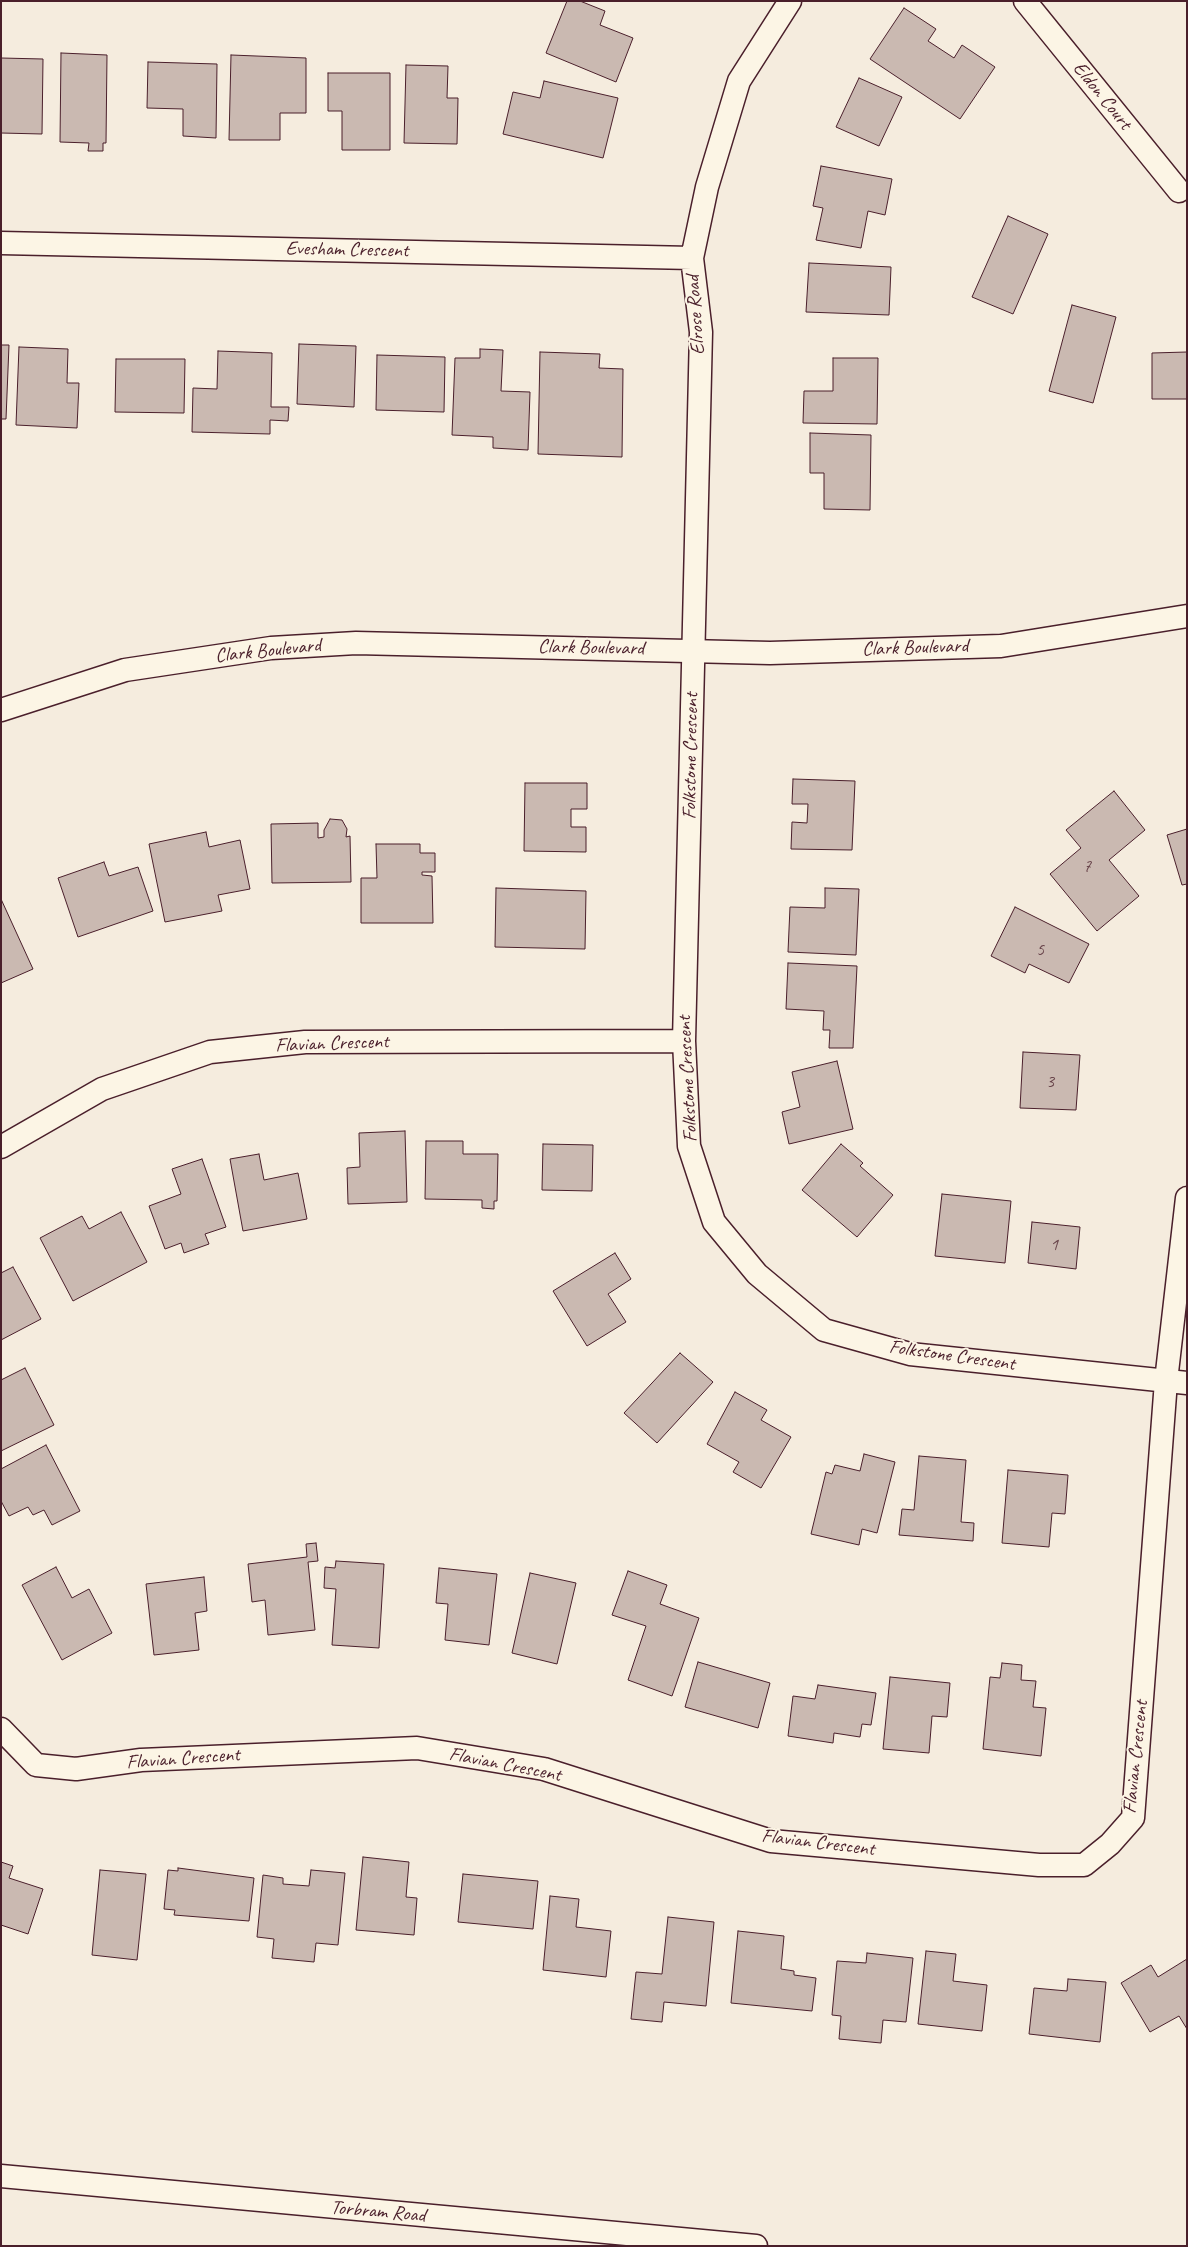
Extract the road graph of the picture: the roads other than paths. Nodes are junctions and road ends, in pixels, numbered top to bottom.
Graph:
1 (790, 1) edge
2 (1025, 1) edge
3 (1179, 191) dead end
4 (1, 243) edge
5 (692, 258) junction
6 (1187, 616) edge
7 (692, 651) junction
8 (1, 710) edge
9 (684, 1041) junction
10 (1, 1147) edge
11 (1187, 1198) edge
12 (1176, 1382) edge
13 (1, 1729) edge
14 (1, 2176) edge
15 (756, 2246) edge

1 - 5 street, Elrose Road
2 - 3 street, Eldon Court
4 - 5 street, Evesham Crescent
5 - 7 street, Elrose Road
6 - 7 street, Clark Boulevard
7 - 8 street, Clark Boulevard
7 - 9 street, Folkstone Crescent
9 - 10 street, Flavian Crescent
9 - 12 street, Folkstone Crescent
11 - 12 street, Flavian Crescent
12 - 13 street, Flavian Crescent
14 - 15 street, Torbram Road

